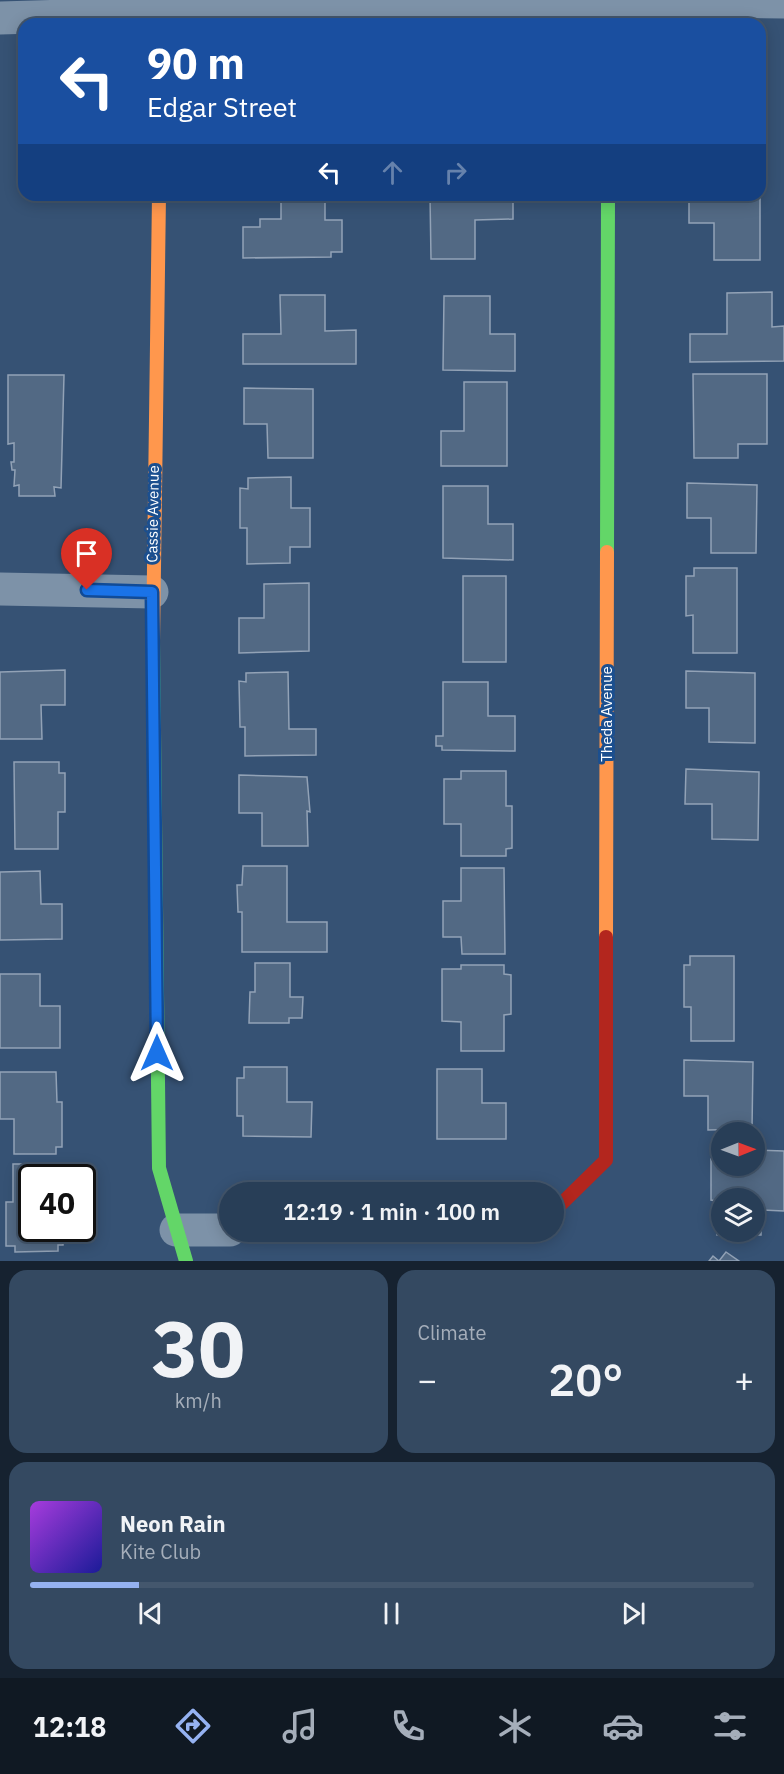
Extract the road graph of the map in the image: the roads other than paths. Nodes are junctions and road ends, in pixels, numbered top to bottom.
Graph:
1 (609, 0) edge
2 (784, 2) edge
3 (162, 13) edge
4 (0, 18) edge
5 (609, 18) edge
6 (159, 201) edge
7 (608, 201) edge
8 (0, 589) edge
9 (152, 592) junction
10 (564, 1201) edge
11 (176, 1230) junction
12 (219, 1230) edge
13 (186, 1261) edge

1 - 2 street
1 - 3 street
1 - 5 street
3 - 4 street
6 - 9 street, Cassie Avenue
7 - 10 street, Theda Avenue
8 - 9 street
9 - 11 street, Cassie Avenue
11 - 12 street
11 - 13 street, Cassie Avenue

